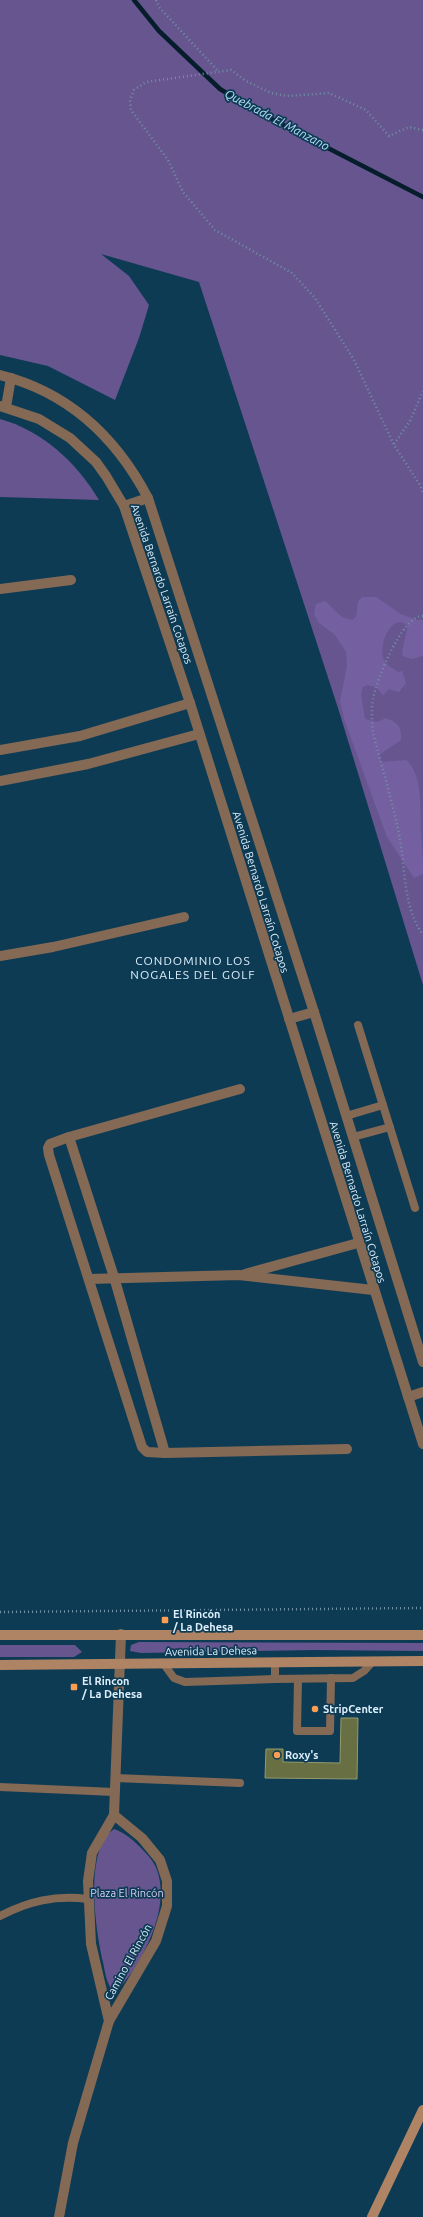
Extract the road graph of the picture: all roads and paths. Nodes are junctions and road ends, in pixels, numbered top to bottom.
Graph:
1 (156, 0) edge
2 (216, 71) junction
3 (423, 130) edge
4 (0, 375) edge
5 (11, 378) junction
6 (423, 392) edge
7 (3, 406) edge
8 (394, 445) junction
9 (423, 493) edge
10 (148, 498) junction
11 (124, 506) junction
12 (71, 580) dead end
13 (0, 589) edge
14 (423, 616) edge
15 (190, 703) junction
16 (199, 734) junction
17 (0, 750) edge
18 (0, 781) edge
19 (184, 917) dead end
20 (423, 935) edge
21 (0, 956) edge
22 (314, 1012) junction
23 (288, 1019) junction
24 (358, 1025) dead end
25 (240, 1089) dead end
26 (383, 1105) junction
27 (346, 1116) junction
28 (390, 1127) junction
29 (69, 1137) junction
30 (353, 1137) junction
31 (415, 1208) dead end
32 (358, 1243) junction
33 (239, 1275) junction
34 (114, 1278) junction
35 (89, 1279) junction
36 (374, 1290) junction
37 (423, 1362) edge
38 (423, 1392) edge
39 (408, 1397) junction
40 (423, 1444) edge
41 (347, 1449) dead end
42 (166, 1453) junction
43 (423, 1608) edge
44 (0, 1612) edge
45 (121, 1634) junction
46 (0, 1635) edge
47 (423, 1635) edge
48 (373, 1661) junction
49 (423, 1661) edge
50 (275, 1662) junction
51 (163, 1663) junction
52 (119, 1664) junction
53 (0, 1665) edge
54 (331, 1678) junction
55 (275, 1679) junction
56 (298, 1679) junction
57 (115, 1778) junction
58 (240, 1783) dead end
59 (0, 1786) edge
60 (114, 1792) junction
61 (114, 1815) junction
62 (88, 1899) junction
63 (0, 1916) edge
64 (109, 2021) junction
65 (423, 2110) edge
66 (59, 2217) edge
67 (372, 2217) edge

1 - 2 path
2 - 3 path
2 - 8 path
4 - 5 street, Avenida Bernardo Larraín Cotapos
5 - 7 street
5 - 10 street, Avenida Bernardo Larraín Cotapos
6 - 8 path
7 - 11 street, Avenida Bernardo Larraín Cotapos
8 - 9 path
10 - 11 street
10 - 22 street, Avenida Bernardo Larraín Cotapos
11 - 15 street, Avenida Bernardo Larraín Cotapos
12 - 13 street
14 - 20 path
15 - 16 street, Avenida Bernardo Larraín Cotapos
15 - 17 street
16 - 18 street
16 - 23 street, Avenida Bernardo Larraín Cotapos
19 - 21 street
22 - 23 street
22 - 27 street, Avenida Bernardo Larraín Cotapos
23 - 32 street, Avenida Bernardo Larraín Cotapos
24 - 26 lane
25 - 29 street
26 - 27 lane
26 - 28 lane
27 - 30 street, Avenida Bernardo Larraín Cotapos
28 - 30 lane
28 - 31 lane
29 - 34 street
29 - 35 street
30 - 37 street, Avenida Bernardo Larraín Cotapos
32 - 33 street
32 - 36 street, Avenida Bernardo Larraín Cotapos
33 - 34 street
33 - 36 street
34 - 35 street
34 - 42 street
35 - 42 street
36 - 39 street, Avenida Bernardo Larraín Cotapos
38 - 39 street
39 - 40 street, Avenida Bernardo Larraín Cotapos
41 - 42 street
43 - 44 path
45 - 46 street, Avenida La Dehesa
45 - 47 street, Avenida La Dehesa
45 - 52 street, Camino El Rincón
48 - 49 street, Avenida La Dehesa
48 - 50 street, Avenida La Dehesa
48 - 54 lane
50 - 51 street, Avenida La Dehesa
50 - 55 lane
51 - 52 street, Avenida La Dehesa
51 - 55 lane
52 - 53 street, Avenida La Dehesa
52 - 57 street, Camino El Rincón
54 - 56 lane
54 - 56 lane
55 - 56 lane
57 - 58 lane
57 - 60 street, Camino El Rincón
59 - 60 lane
60 - 61 street, Camino El Rincón
61 - 62 street, Camino El Rincón
61 - 64 street, Camino El Rincón
62 - 63 lane
62 - 64 street, Camino El Rincón
64 - 66 street, Camino El Rincón
65 - 67 street

